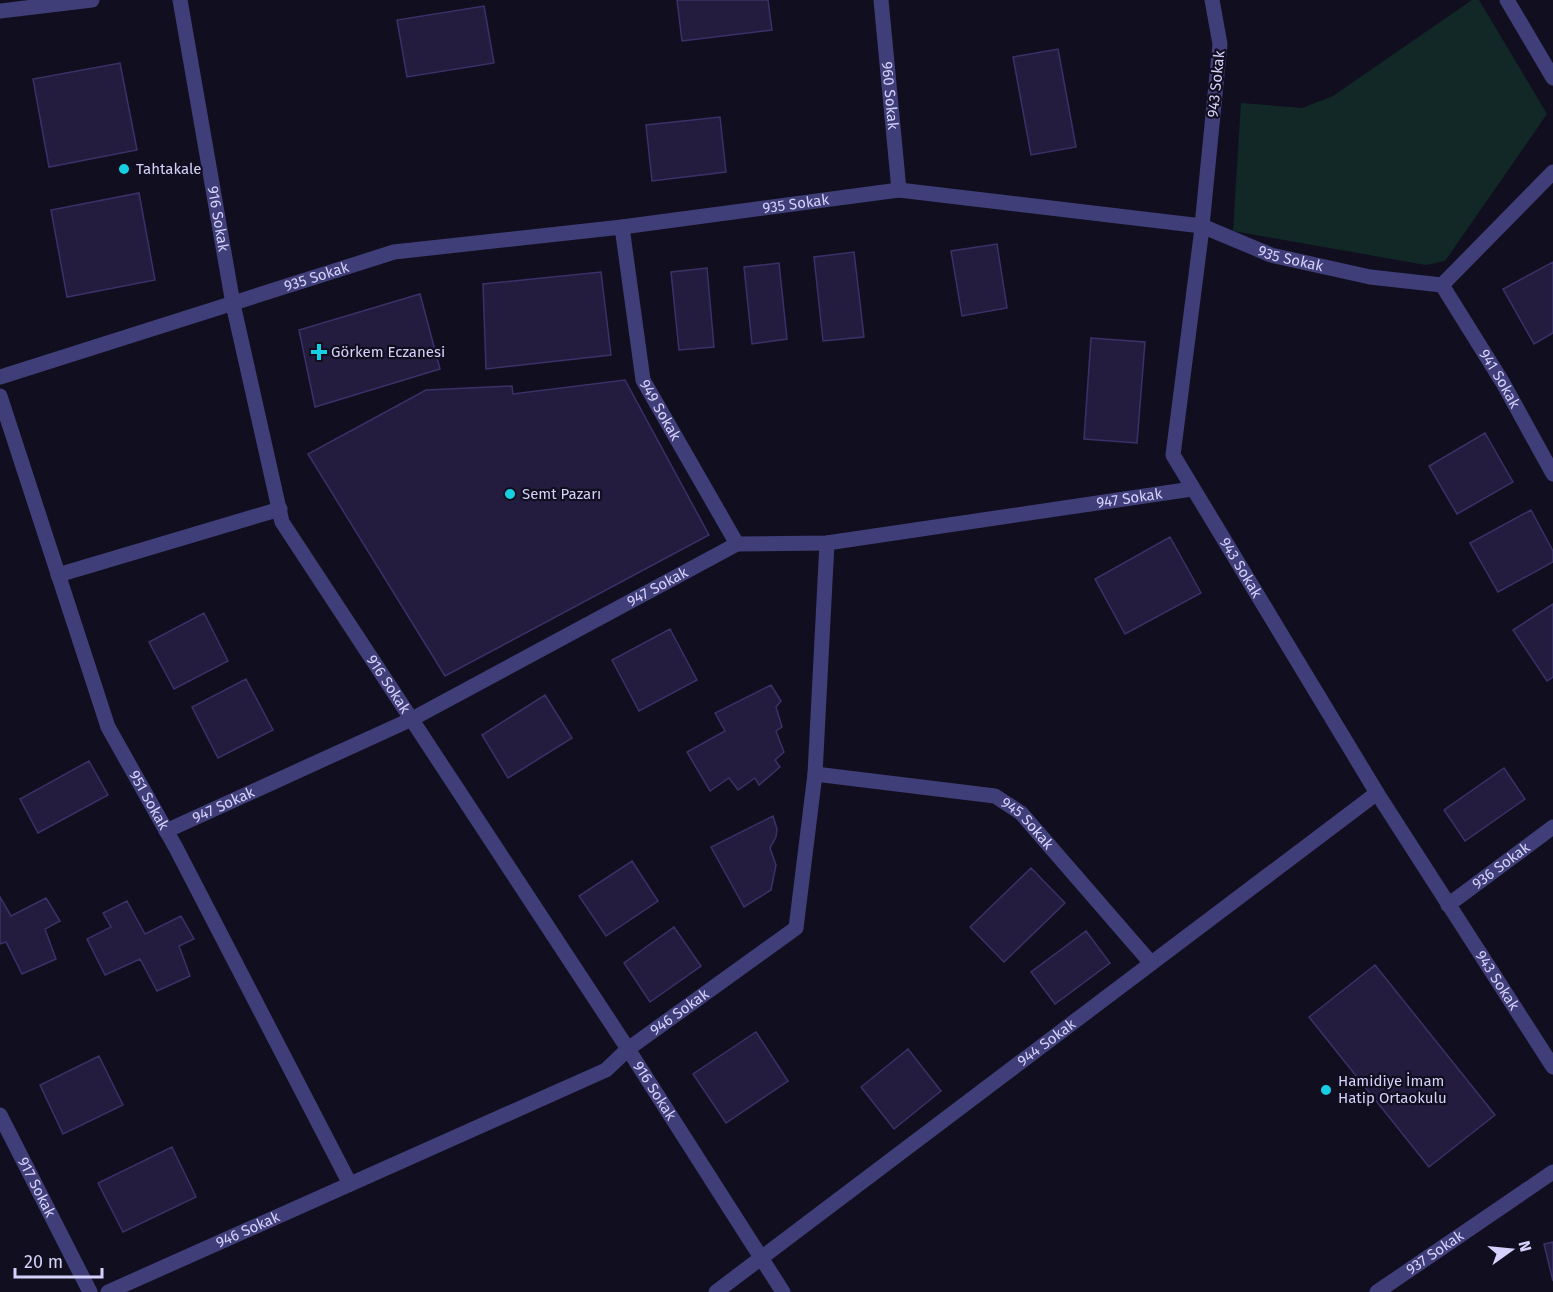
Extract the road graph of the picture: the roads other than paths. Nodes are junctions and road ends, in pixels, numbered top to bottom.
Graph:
1 (92, 0) edge
2 (180, 0) edge
3 (881, 0) edge
4 (1212, 0) edge
5 (1507, 0) edge
6 (0, 11) edge
7 (1553, 78) edge
8 (1553, 172) edge
9 (899, 190) junction
10 (1202, 226) junction
11 (622, 227) junction
12 (1443, 285) junction
13 (233, 304) junction
14 (0, 377) edge
15 (0, 396) edge
16 (1553, 474) edge
17 (1192, 489) junction
18 (280, 509) junction
19 (827, 543) junction
20 (737, 544) junction
21 (58, 575) junction
22 (412, 719) junction
23 (815, 774) junction
24 (1377, 793) junction
25 (1553, 827) edge
26 (166, 831) junction
27 (1448, 905) junction
28 (1151, 963) junction
29 (628, 1048) junction
30 (1553, 1067) edge
31 (0, 1115) edge
32 (1553, 1172) edge
33 (350, 1184) junction
34 (762, 1257) junction
35 (90, 1292) edge
36 (108, 1292) edge
37 (716, 1292) edge
38 (783, 1292) edge
39 (1377, 1292) edge

1 - 6 street
2 - 13 street, 916 Sokak
3 - 9 street, 960 Sokak
4 - 10 street, 943 Sokak
5 - 7 street
8 - 12 street
9 - 10 street, 935 Sokak
9 - 11 street, 935 Sokak
10 - 12 street, 935 Sokak
10 - 17 street, 943 Sokak
11 - 13 street, 935 Sokak
11 - 20 street, 949 Sokak
12 - 16 street, 941 Sokak
13 - 14 street, 935 Sokak
13 - 18 street, 916 Sokak
15 - 21 street, 951 Sokak
17 - 19 street, 947 Sokak
17 - 24 street, 943 Sokak
18 - 21 street
18 - 22 street, 916 Sokak
19 - 20 street, 947 Sokak
19 - 23 street, 946 Sokak
20 - 22 street, 947 Sokak
21 - 26 street, 951 Sokak
22 - 26 street, 947 Sokak
22 - 29 street, 916 Sokak
23 - 28 street, 945 Sokak
23 - 29 street, 946 Sokak
24 - 27 street, 943 Sokak
24 - 28 street, 944 Sokak
25 - 27 street, 936 Sokak
26 - 33 street, 951 Sokak
27 - 30 street, 943 Sokak
28 - 34 street, 944 Sokak
29 - 33 street, 946 Sokak
29 - 34 street, 916 Sokak
31 - 35 street, 917 Sokak
32 - 39 street, 937 Sokak
33 - 36 street, 946 Sokak
34 - 37 street, 944 Sokak
34 - 38 street, 916 Sokak

